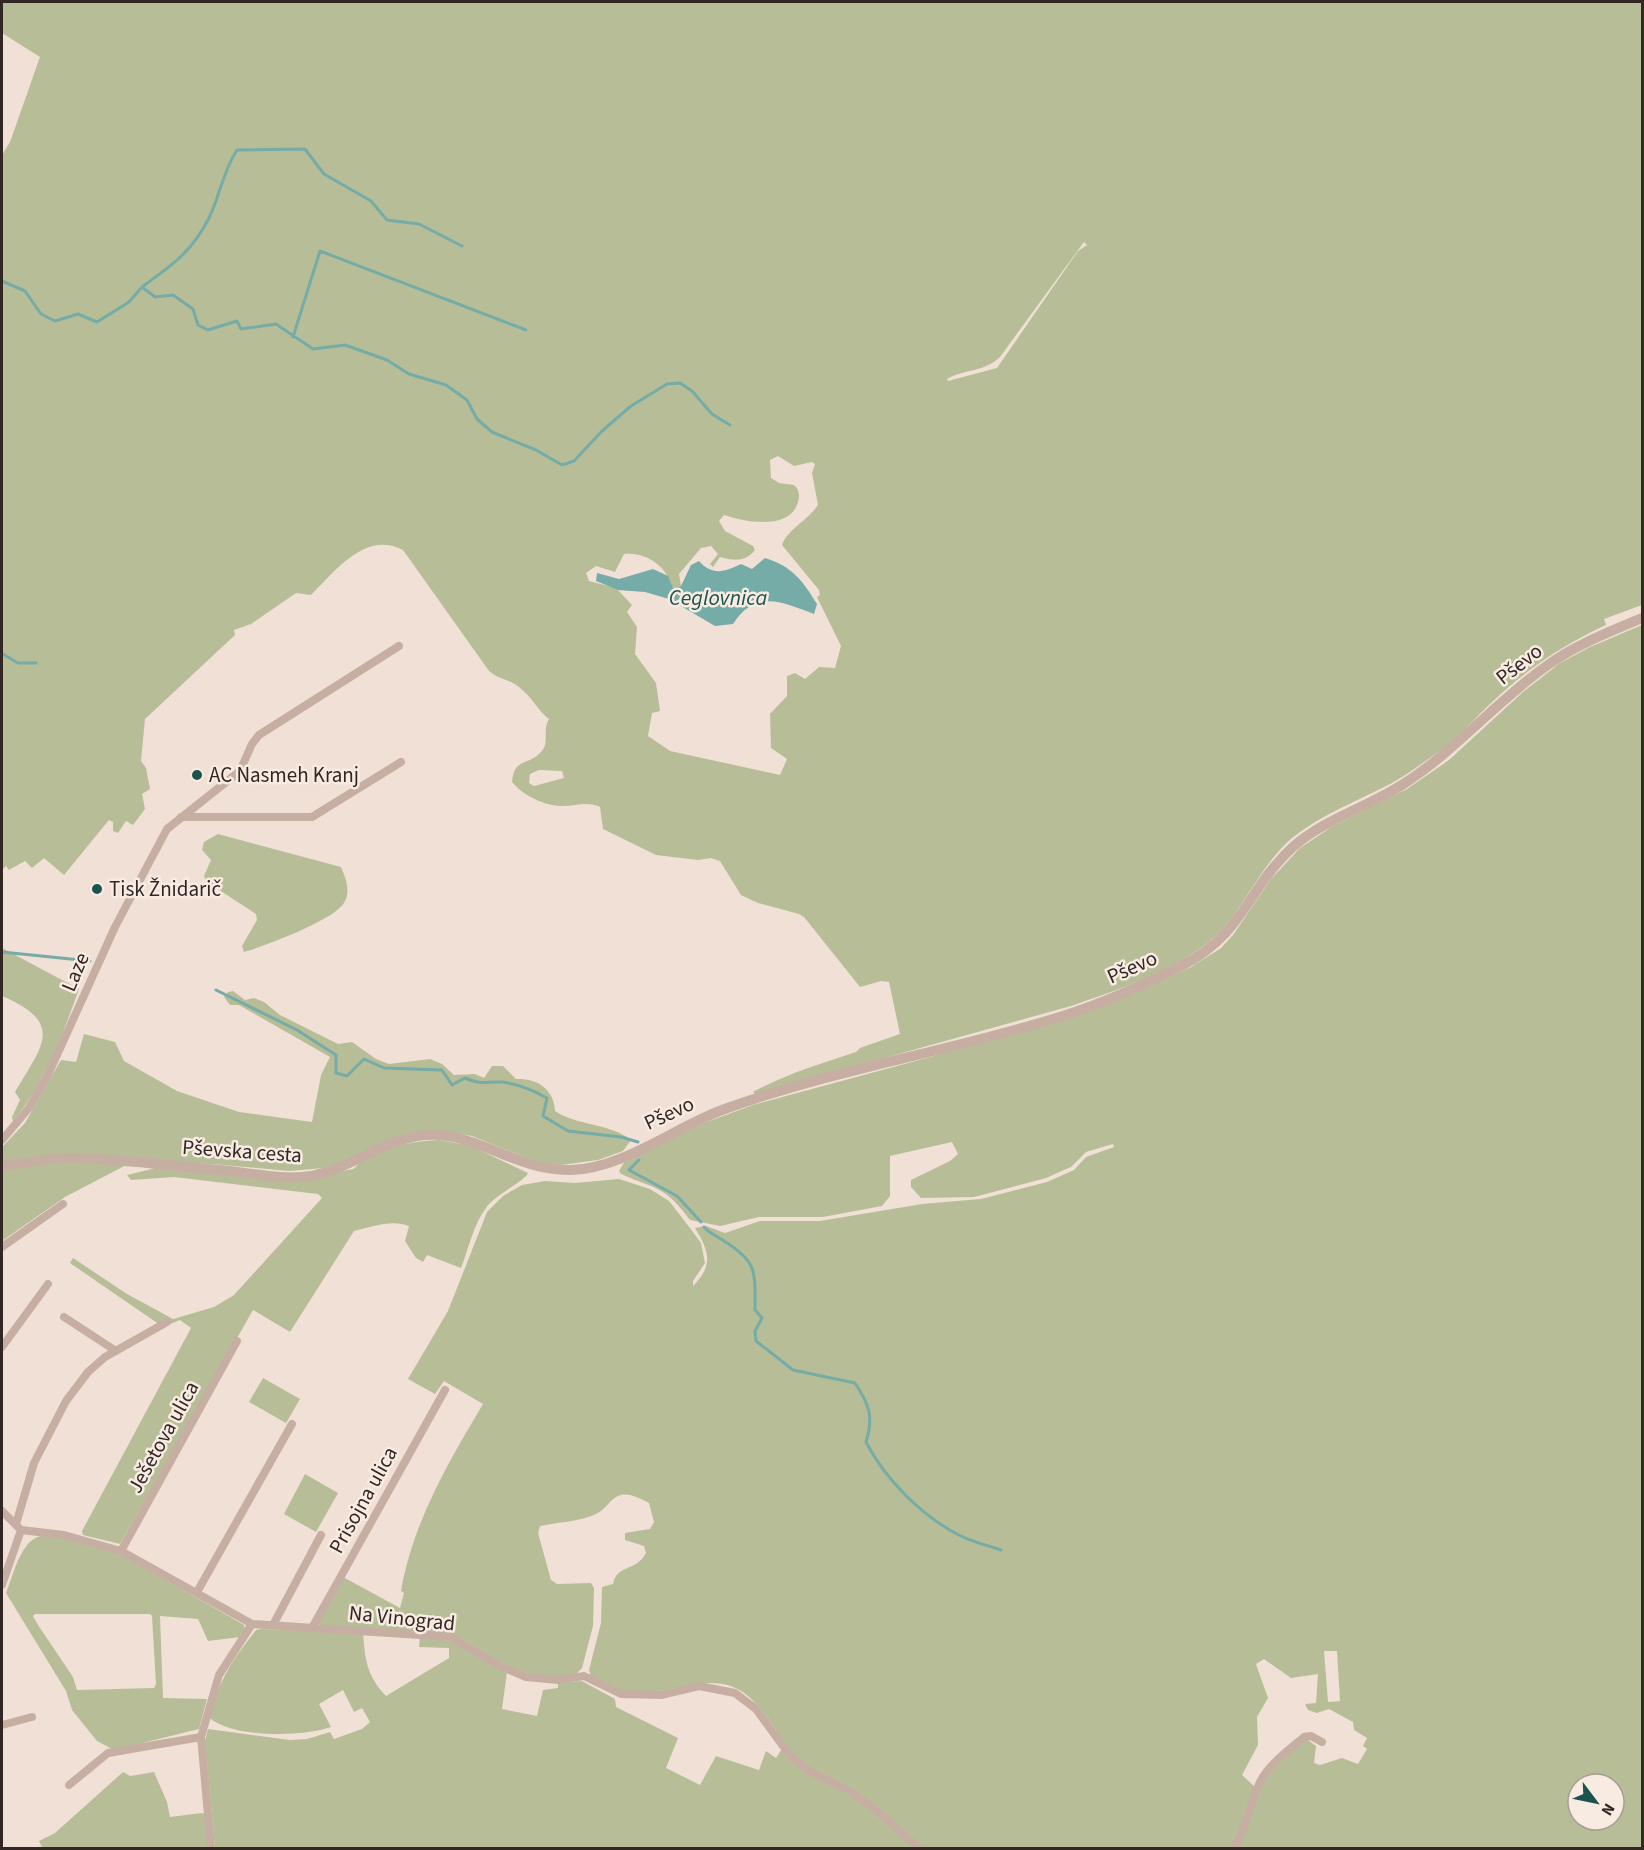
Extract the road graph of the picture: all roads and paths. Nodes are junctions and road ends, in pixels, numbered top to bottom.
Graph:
1 (1642, 618) edge
2 (399, 646) dead end
3 (401, 762) dead end
4 (181, 817) junction
5 (2, 1140) edge
6 (2, 1166) edge
7 (540, 1169) joint
8 (63, 1204) dead end
9 (2, 1247) edge
10 (48, 1284) dead end
11 (64, 1317) dead end
12 (167, 1322) dead end
13 (237, 1341) dead end
14 (2, 1347) edge
15 (116, 1351) junction
16 (444, 1390) dead end
17 (292, 1425) dead end
18 (2, 1511) edge
19 (19, 1527) junction
20 (321, 1535) dead end
21 (121, 1551) junction
22 (2, 1585) edge
23 (197, 1592) junction
24 (252, 1624) junction
25 (273, 1625) junction
26 (312, 1628) junction
27 (32, 1717) dead end
28 (2, 1725) edge
29 (201, 1737) junction
30 (1322, 1742) dead end
31 (69, 1785) dead end
32 (211, 1848) edge
33 (919, 1848) edge
34 (1234, 1848) edge

1 - 7 street, Pševo
2 - 4 street, Laze
3 - 4 street
4 - 5 street, Laze
6 - 7 street, Pševska cesta
8 - 9 street
10 - 14 street
11 - 15 street
12 - 15 street
13 - 21 street, Ješetova ulica
15 - 19 street
16 - 26 street, Prisojna ulica
17 - 23 street
18 - 19 street
19 - 21 street
19 - 22 street
20 - 25 street
21 - 23 street
23 - 24 street
24 - 25 street, Na Vinograd
24 - 29 street
25 - 26 street, Na Vinograd
26 - 33 street, Na Vinograd
27 - 28 street
29 - 31 street
29 - 32 street
30 - 34 street

